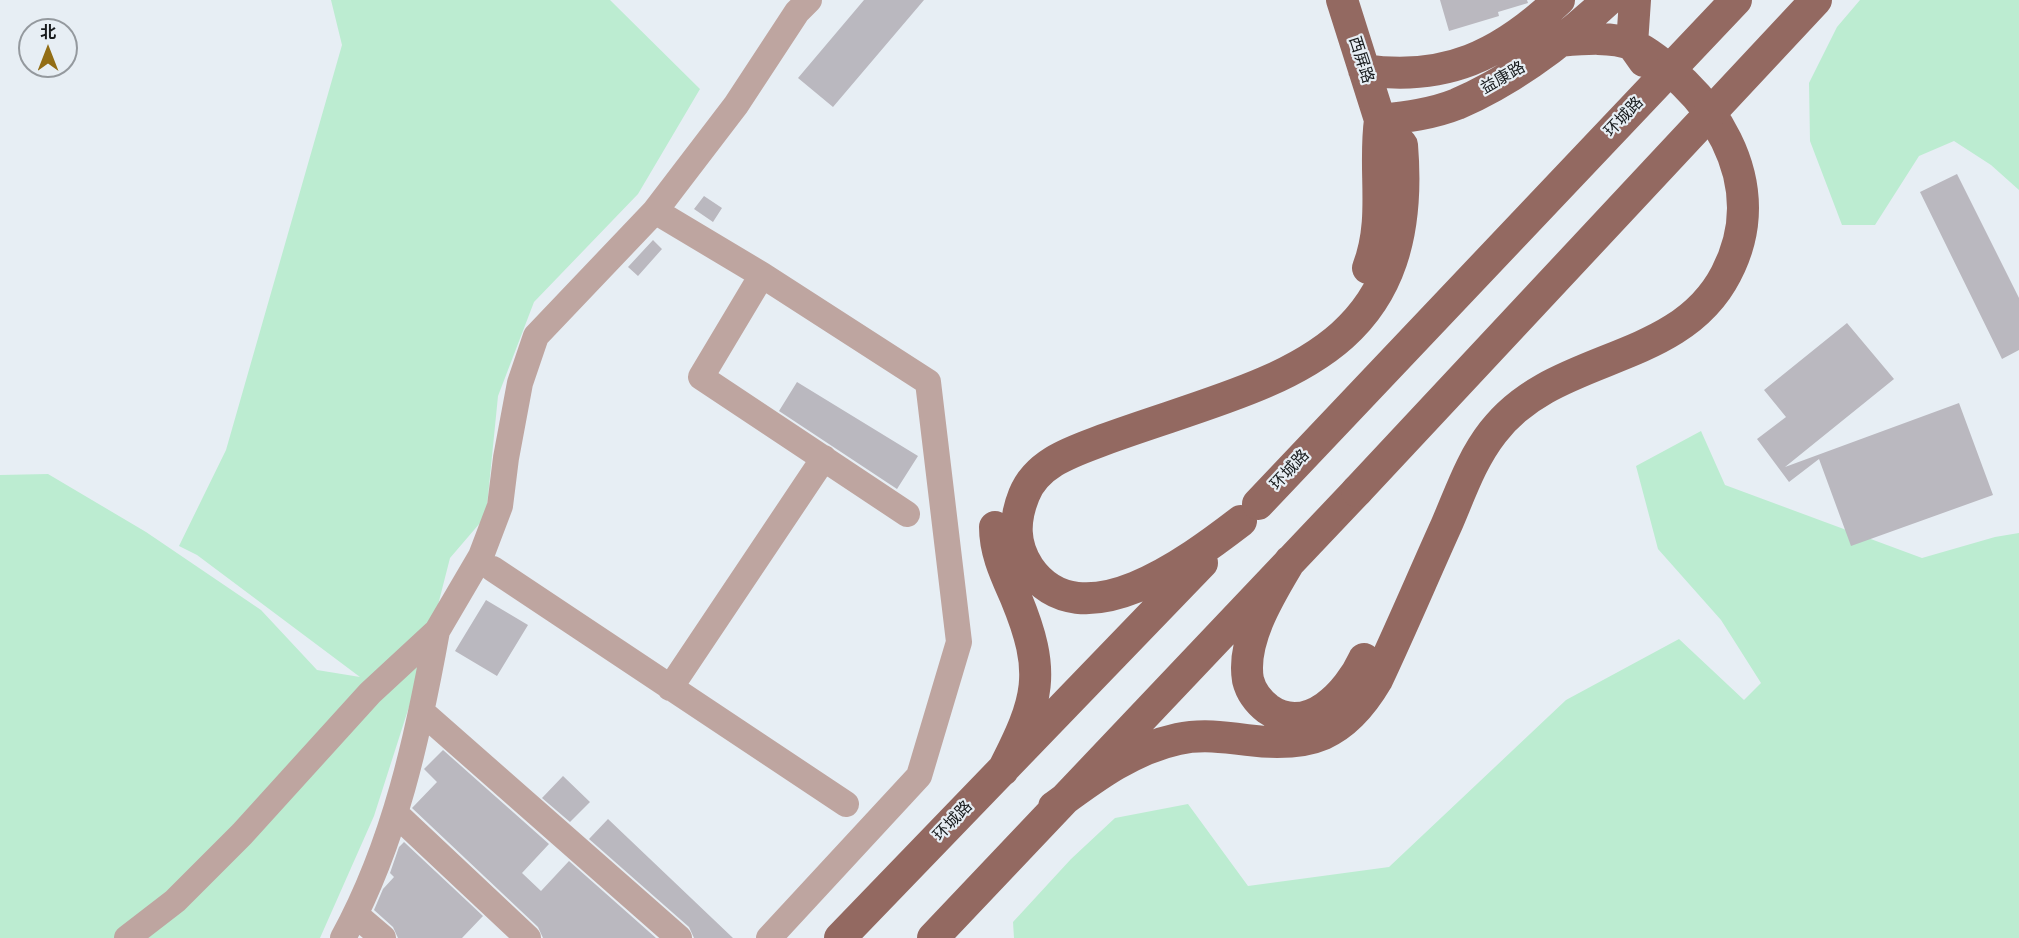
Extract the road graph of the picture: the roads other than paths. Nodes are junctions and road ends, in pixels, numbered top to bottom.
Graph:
1 (809, 0) edge
2 (1342, 0) edge
3 (1559, 0) edge
4 (1608, 0) edge
5 (1635, 0) edge
6 (1736, 0) edge
7 (1816, 0) edge
8 (1560, 41) junction
9 (1632, 44) junction
10 (1364, 70) junction
11 (1380, 120) junction
12 (655, 211) junction
13 (762, 275) junction
14 (824, 458) junction
15 (1250, 513) junction
16 (907, 514) dead end
17 (1290, 561) junction
18 (494, 569) dead end
19 (437, 631) junction
20 (670, 688) junction
21 (423, 712) junction
22 (997, 775) junction
23 (846, 804) dead end
24 (396, 813) junction
25 (1046, 817) junction
26 (356, 915) junction
27 (127, 938) edge
28 (343, 938) edge
29 (383, 938) edge
30 (528, 938) edge
31 (680, 938) edge
32 (769, 938) edge
33 (840, 938) edge
34 (933, 938) edge

1 - 12 street
2 - 10 main road, 西屏路
3 - 10 main road, 益康路
4 - 8 main road, 益康路
5 - 9 main road
6 - 15 main road, 环城路, bridge
7 - 17 main road, bridge
8 - 9 main road
8 - 11 main road, 益康路
9 - 17 main road
9 - 25 main road
10 - 11 main road, 西屏路
11 - 15 main road
11 - 22 main road
12 - 13 street
12 - 19 street
13 - 14 street
13 - 32 street
14 - 16 street
14 - 20 street
15 - 22 main road, 环城路
17 - 25 main road
18 - 20 street
19 - 21 street
19 - 27 street
20 - 23 street
21 - 24 street
21 - 31 street
22 - 33 main road, 环城路
24 - 26 street
24 - 30 street
25 - 34 main road
26 - 28 street
26 - 29 street

